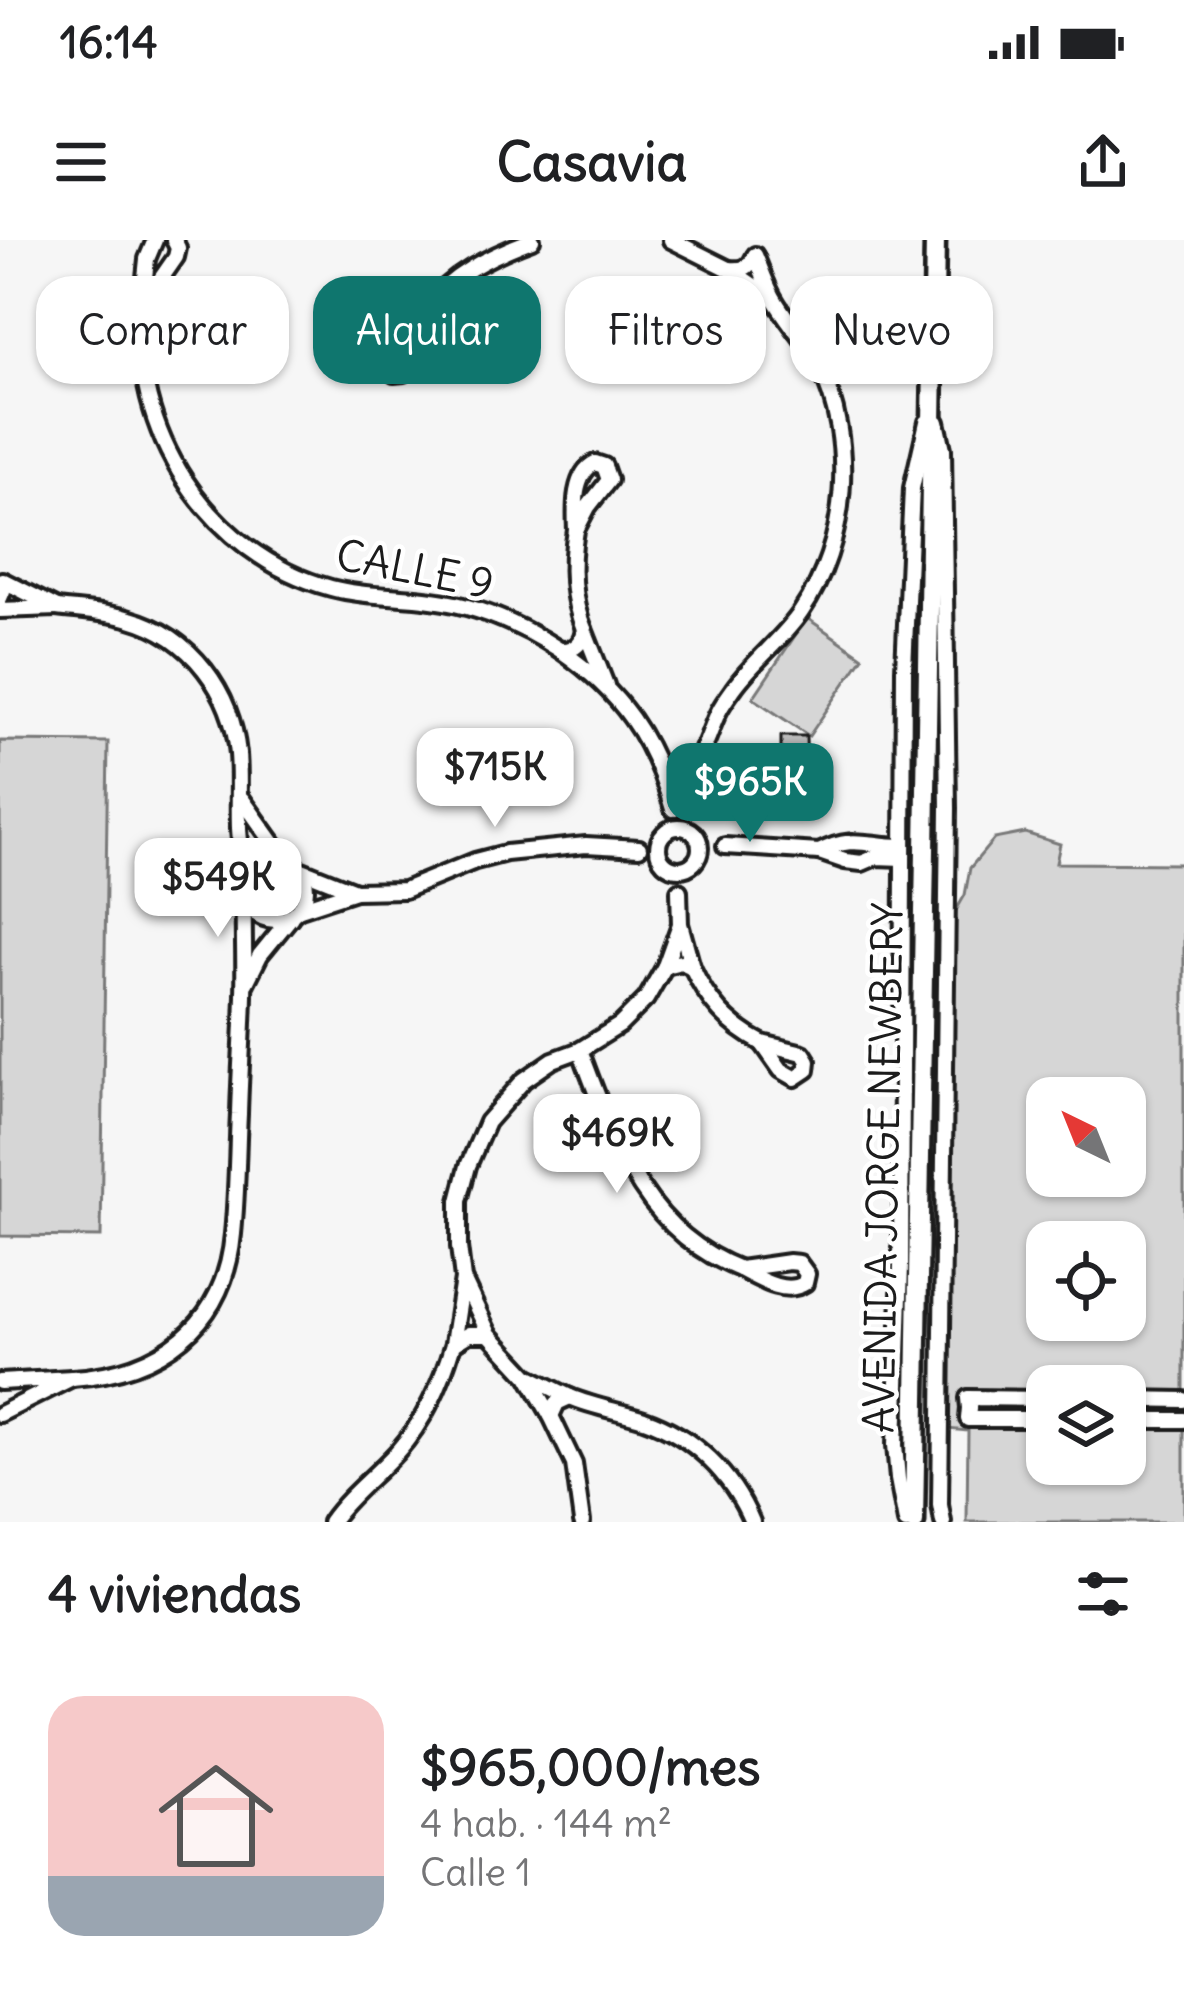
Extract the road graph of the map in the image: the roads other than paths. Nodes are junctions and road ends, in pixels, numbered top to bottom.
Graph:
1 (155, 240) edge
2 (174, 240) edge
3 (496, 240) edge
4 (532, 240) edge
5 (671, 240) edge
6 (935, 240) edge
7 (754, 248) edge
8 (490, 258) junction
9 (729, 268) junction
10 (144, 276) edge
11 (163, 276) edge
12 (460, 276) edge
13 (773, 299) junction
14 (145, 384) edge
15 (932, 400) junction
16 (576, 530) dead end
17 (1, 578) edge
18 (0, 598) edge
19 (57, 608) junction
20 (0, 610) edge
21 (584, 629) junction
22 (560, 650) junction
23 (606, 685) junction
24 (662, 770) junction
25 (238, 794) junction
26 (673, 809) junction
27 (664, 833) junction
28 (693, 833) junction
29 (725, 846) junction
30 (639, 848) junction
31 (871, 848) junction
32 (819, 852) junction
33 (903, 852) junction
34 (284, 858) junction
35 (665, 862) junction
36 (694, 862) junction
37 (301, 870) junction
38 (244, 888) junction
39 (680, 890) junction
40 (355, 891) junction
41 (296, 912) junction
42 (680, 924) junction
43 (665, 965) junction
44 (692, 968) junction
45 (244, 988) junction
46 (762, 1043) dead end
47 (580, 1049) junction
48 (740, 1269) dead end
49 (463, 1279) junction
50 (490, 1334) junction
51 (453, 1344) junction
52 (528, 1376) junction
53 (72, 1378) junction
54 (0, 1382) edge
55 (570, 1397) junction
56 (1026, 1399) edge
57 (1146, 1399) edge
58 (1184, 1400) edge
59 (943, 1407) junction
60 (969, 1408) junction
61 (0, 1414) edge
62 (551, 1416) junction
63 (1026, 1419) edge
64 (1146, 1420) edge
65 (1184, 1420) edge
66 (330, 1522) edge
67 (582, 1522) edge
68 (752, 1522) edge
69 (910, 1522) edge
70 (943, 1522) edge

1 - 10 street, CALLE 9
2 - 11 street
3 - 8 street
4 - 8 street
5 - 9 street
6 - 15 main road, AVENIDA JORGE NEWBERY
7 - 9 street
7 - 13 street
8 - 12 street
9 - 13 street
13 - 24 street
14 - 22 street, CALLE 9
15 - 33 street
15 - 59 street
15 - 69 main road, AVENIDA JORGE NEWBERY
16 - 21 street
17 - 18 street
17 - 19 street
19 - 20 street
19 - 25 street
21 - 22 street
21 - 23 street
22 - 23 street, CALLE 9
23 - 24 street
24 - 26 street
25 - 34 street
25 - 38 street
26 - 27 street
26 - 28 street
27 - 28 street
27 - 30 street
27 - 35 street
28 - 29 street
28 - 36 street
29 - 32 street
29 - 36 street
30 - 35 street
30 - 40 street
31 - 32 street
31 - 32 street
31 - 33 street
33 - 69 street
34 - 37 street
34 - 38 street
35 - 36 street
35 - 39 street
36 - 39 street
37 - 40 street
37 - 41 street
38 - 41 street
38 - 45 street
39 - 42 street
40 - 41 street
41 - 45 street
42 - 43 street
42 - 44 street
43 - 44 street
43 - 47 street
44 - 46 street
45 - 53 street
47 - 48 street
47 - 49 street
49 - 50 street
49 - 51 street
50 - 51 street
50 - 52 street
51 - 66 street
52 - 55 street
52 - 62 street
53 - 54 street
53 - 61 street
55 - 62 street
55 - 68 street
56 - 60 street
57 - 58 street
59 - 60 street
59 - 70 street
60 - 63 street
62 - 67 street
64 - 65 street

